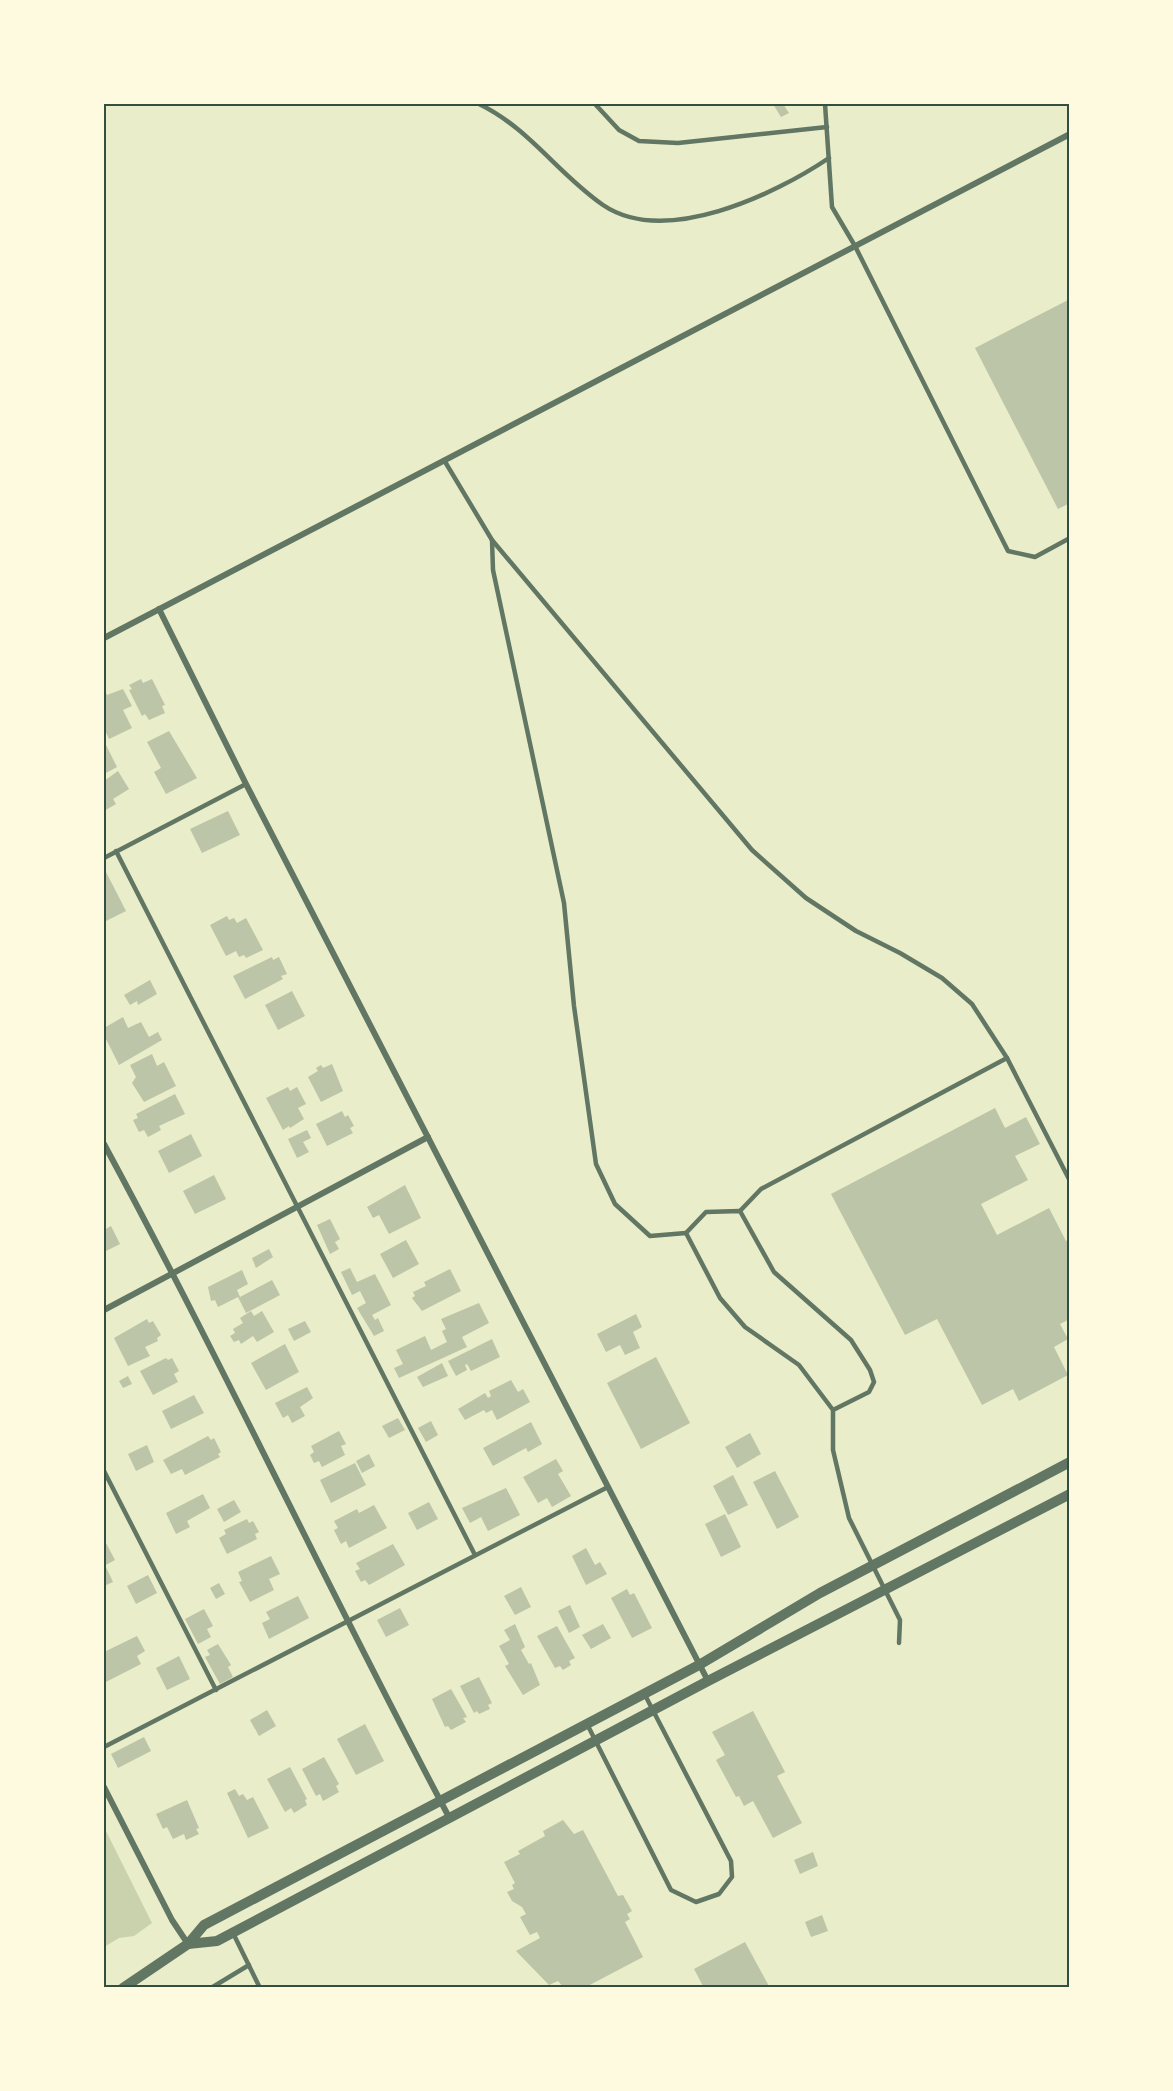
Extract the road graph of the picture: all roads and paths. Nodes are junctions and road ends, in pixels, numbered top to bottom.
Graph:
1 (479, 104) edge
2 (595, 104) edge
3 (825, 104) edge
4 (827, 127) junction
5 (1070, 134) edge
6 (829, 158) junction
7 (855, 246) junction
8 (444, 460) junction
9 (1070, 538) edge
10 (492, 540) junction
11 (159, 609) junction
12 (104, 638) edge
13 (246, 784) junction
14 (116, 851) junction
15 (104, 858) edge
16 (1007, 1058) junction
17 (428, 1137) junction
18 (104, 1144) edge
19 (1070, 1181) edge
20 (299, 1208) junction
21 (740, 1211) junction
22 (686, 1233) junction
23 (174, 1274) junction
24 (104, 1310) edge
25 (833, 1410) junction
26 (1070, 1462) edge
27 (104, 1471) edge
28 (606, 1488) junction
29 (1070, 1494) edge
30 (475, 1555) junction
31 (871, 1566) junction
32 (884, 1589) junction
33 (346, 1622) junction
34 (899, 1643) dead end
35 (699, 1665) junction
36 (708, 1681) junction
37 (216, 1690) junction
38 (644, 1693) junction
39 (653, 1711) junction
40 (588, 1724) junction
41 (596, 1742) junction
42 (104, 1747) edge
43 (104, 1787) edge
44 (441, 1801) junction
45 (450, 1819) junction
46 (233, 1932) junction
47 (188, 1944) junction
48 (249, 1965) junction
49 (123, 1988) edge
50 (211, 1988) edge
51 (260, 1988) edge

1 - 6 lane
2 - 4 lane
3 - 4 lane
4 - 6 lane
5 - 7 street
6 - 7 lane
7 - 8 street
7 - 9 lane
8 - 10 lane
8 - 11 street
10 - 16 lane
10 - 22 lane
11 - 12 street
11 - 13 street
13 - 14 lane
13 - 17 street
14 - 15 lane
14 - 20 lane
16 - 19 lane
16 - 21 lane
17 - 20 street
17 - 28 street
18 - 23 street
20 - 23 street
20 - 30 lane
21 - 22 lane
21 - 25 lane
22 - 25 lane
23 - 24 street
23 - 33 street
25 - 31 lane
26 - 31 street
27 - 37 lane
28 - 30 lane
28 - 35 street
29 - 32 street
30 - 33 lane
31 - 32 lane
31 - 35 street
32 - 34 lane
32 - 36 street
33 - 37 lane
33 - 44 street
35 - 36 street
35 - 38 street
36 - 39 street
37 - 42 lane
38 - 39 lane
38 - 40 street
39 - 41 street
39 - 41 lane
40 - 41 lane
40 - 44 street
41 - 45 street
43 - 47 street
44 - 45 street
44 - 47 street
45 - 46 street
46 - 47 street
46 - 48 lane
47 - 49 street
48 - 50 lane
48 - 51 lane

